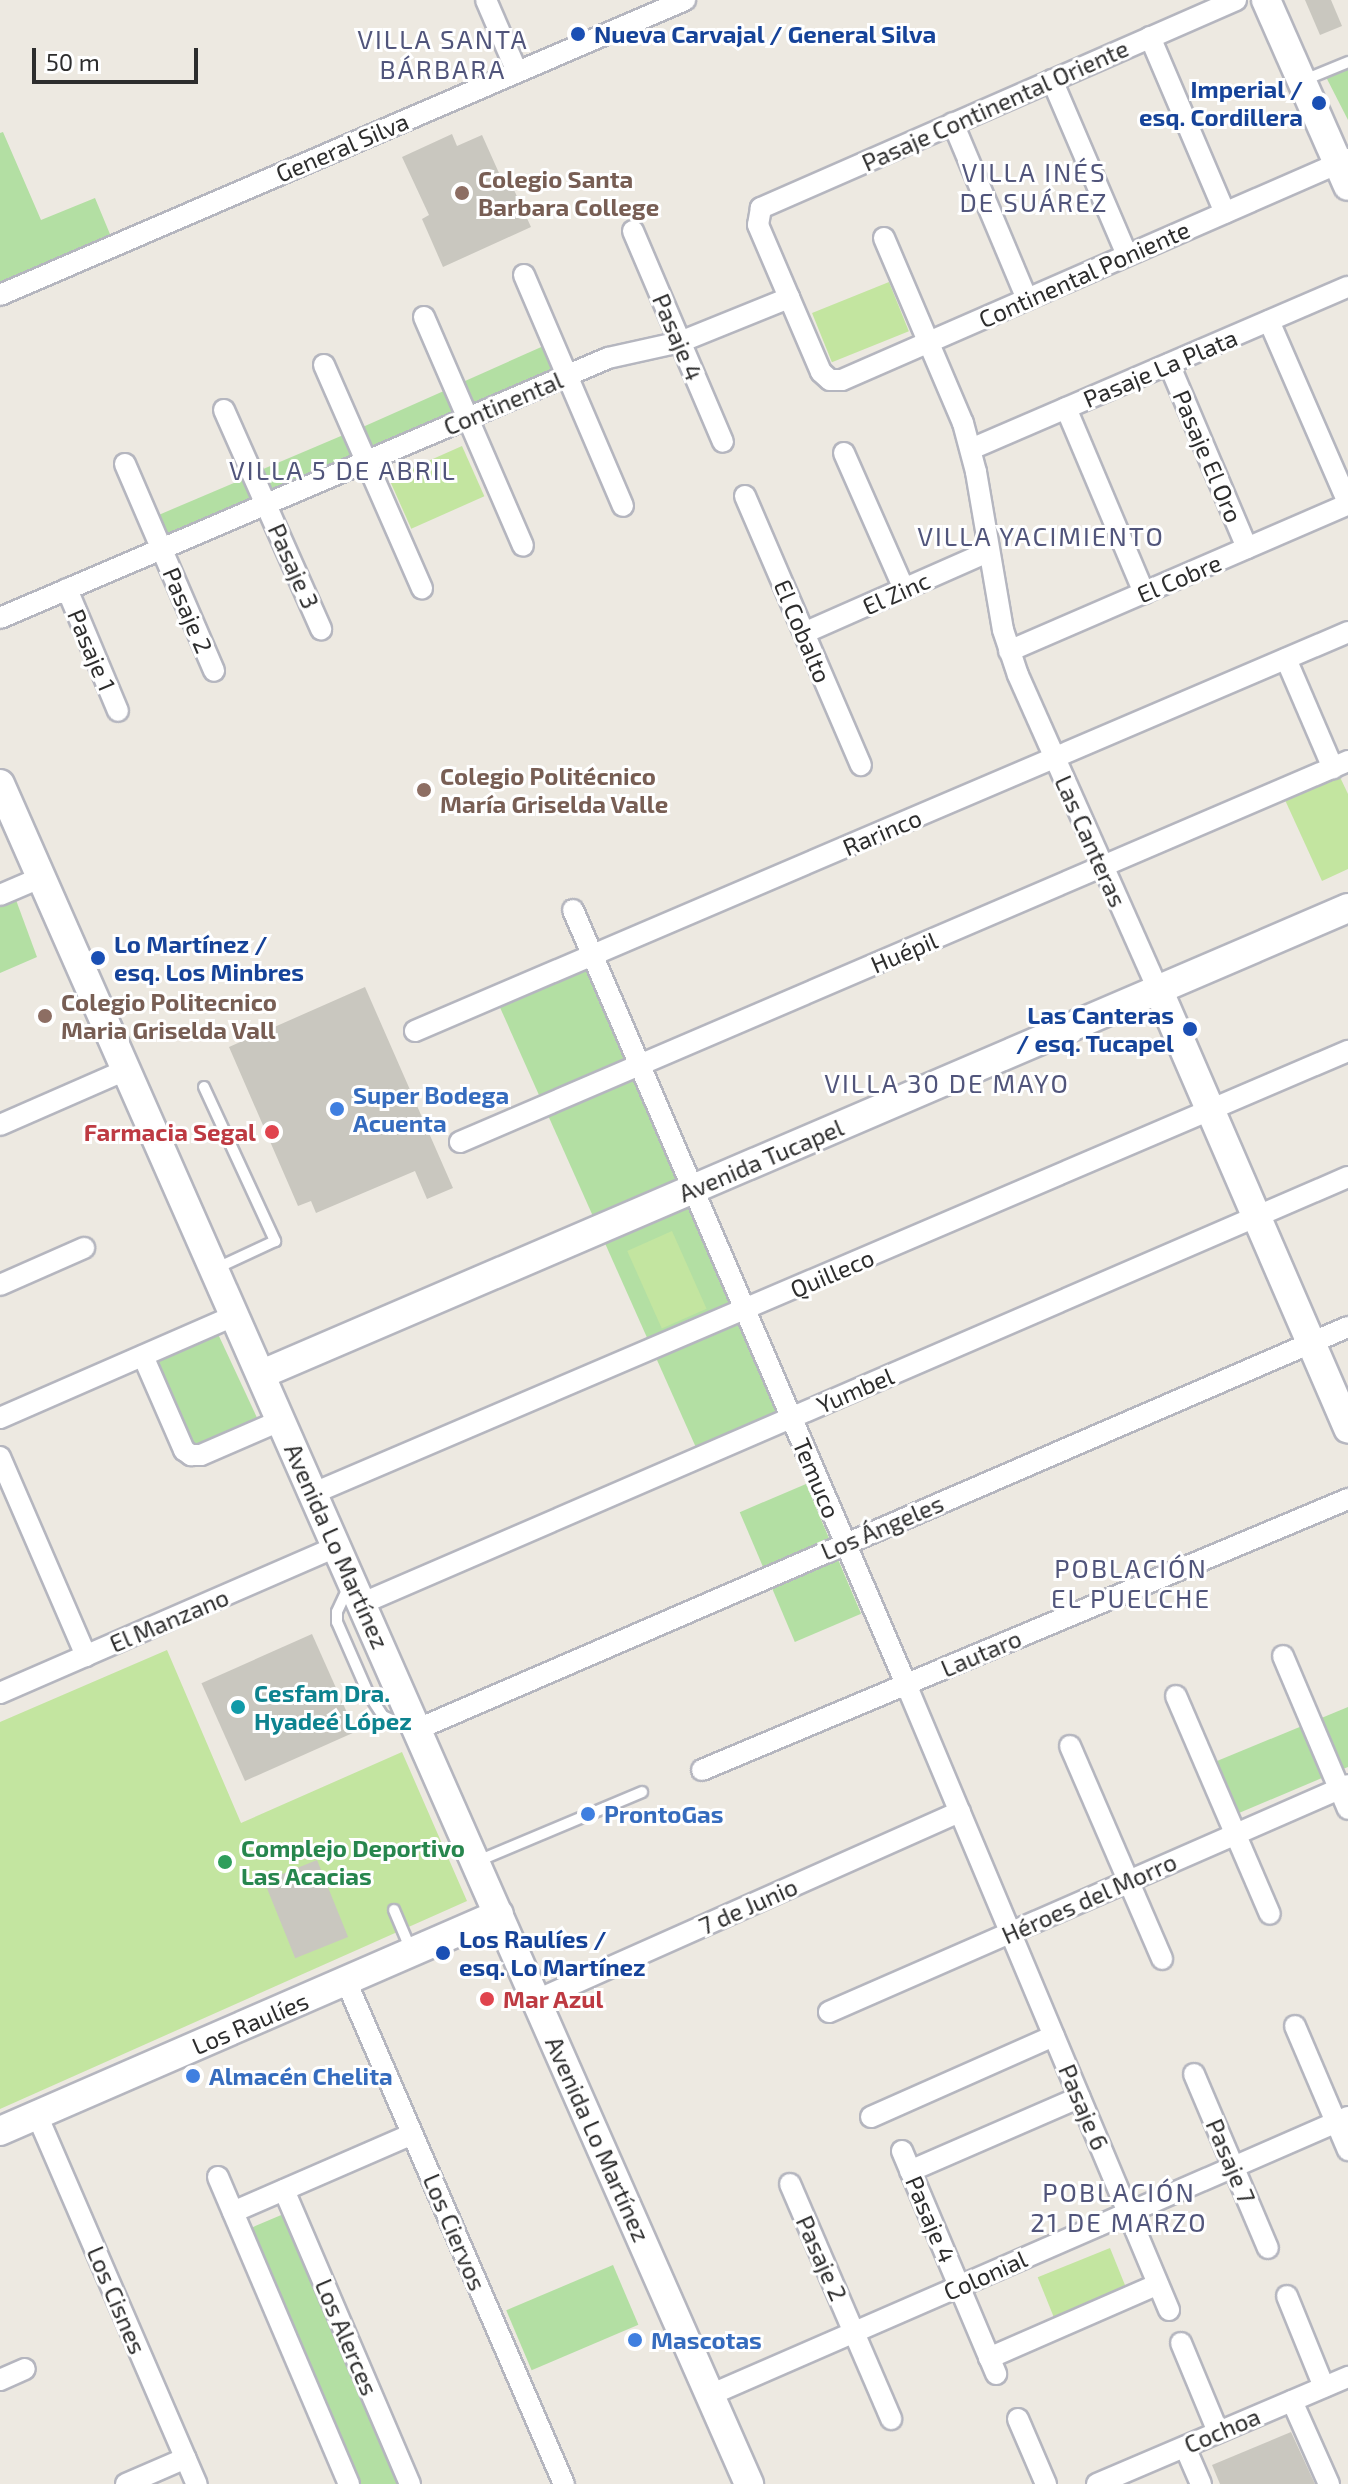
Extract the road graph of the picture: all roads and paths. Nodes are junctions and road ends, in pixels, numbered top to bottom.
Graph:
1 (486, 0) edge
2 (685, 0) edge
3 (1236, 0) edge
4 (1266, 0) edge
5 (1150, 37) junction
6 (1348, 62) edge
7 (517, 72) junction
8 (1052, 80) junction
9 (1301, 82) junction
10 (953, 123) junction
11 (1345, 170) edge
12 (1225, 213) junction
13 (633, 231) dead end
14 (884, 238) dead end
15 (1127, 255) junction
16 (524, 275) dead end
17 (1348, 287) edge
18 (0, 295) edge
19 (789, 298) junction
20 (1027, 299) junction
21 (424, 317) dead end
22 (1269, 321) junction
23 (680, 342) junction
24 (929, 342) junction
25 (1169, 364) junction
26 (324, 365) dead end
27 (569, 375) junction
28 (1066, 408) junction
29 (224, 410) dead end
30 (469, 418) junction
31 (723, 442) dead end
32 (971, 449) junction
33 (844, 453) dead end
34 (368, 461) junction
35 (125, 464) dead end
36 (745, 496) dead end
37 (1348, 503) edge
38 (267, 504) junction
39 (623, 506) dead end
40 (523, 546) dead end
41 (163, 548) junction
42 (1247, 548) junction
43 (988, 552) junction
44 (422, 588) dead end
45 (67, 589) junction
46 (904, 589) junction
47 (1144, 593) junction
48 (0, 618) edge
49 (321, 629) dead end
50 (1348, 632) edge
51 (804, 633) junction
52 (1009, 651) junction
53 (1286, 659) junction
54 (214, 671) dead end
55 (118, 711) dead end
56 (1054, 758) junction
57 (1340, 764) edge
58 (861, 765) dead end
59 (0, 784) edge
60 (1102, 867) junction
61 (42, 877) junction
62 (0, 895) edge
63 (1348, 908) edge
64 (573, 910) dead end
65 (593, 956) junction
66 (1158, 989) junction
67 (415, 1031) dead end
68 (1348, 1051) edge
69 (639, 1065) junction
70 (128, 1069) junction
71 (204, 1087) dead end
72 (1210, 1110) junction
73 (0, 1125) edge
74 (460, 1142) dead end
75 (1348, 1177) edge
76 (692, 1189) junction
77 (1256, 1216) junction
78 (84, 1248) dead end
79 (216, 1268) junction
80 (0, 1285) edge
81 (745, 1311) junction
82 (236, 1315) junction
83 (1348, 1327) edge
84 (1311, 1343) junction
85 (143, 1356) junction
86 (262, 1374) junction
87 (791, 1417) junction
88 (0, 1418) edge
89 (282, 1420) junction
90 (1348, 1429) edge
91 (0, 1457) edge
92 (314, 1493) junction
93 (1348, 1499) edge
94 (845, 1542) junction
95 (338, 1546) junction
96 (357, 1591) junction
97 (86, 1656) junction
98 (1283, 1656) dead end
99 (906, 1684) junction
100 (0, 1693) edge
101 (1176, 1696) dead end
102 (418, 1729) junction
103 (1070, 1746) dead end
104 (702, 1770) dead end
105 (1344, 1786) edge
106 (642, 1792) dead end
107 (1348, 1809) edge
108 (960, 1812) junction
109 (1235, 1834) junction
110 (476, 1862) junction
111 (1128, 1881) junction
112 (394, 1910) dead end
113 (499, 1914) junction
114 (1270, 1914) dead end
115 (1010, 1932) junction
116 (412, 1952) junction
117 (1162, 1959) dead end
118 (346, 1981) junction
119 (537, 2000) junction
120 (829, 2012) dead end
121 (1295, 2026) dead end
122 (1056, 2041) junction
123 (1194, 2074) dead end
124 (1080, 2097) junction
125 (37, 2115) junction
126 (871, 2117) dead end
127 (1342, 2120) edge
128 (0, 2131) edge
129 (412, 2134) junction
130 (1348, 2150) edge
131 (902, 2151) dead end
132 (1234, 2167) junction
133 (910, 2171) junction
134 (218, 2177) dead end
135 (790, 2184) dead end
136 (284, 2190) junction
137 (233, 2212) junction
138 (1128, 2213) junction
139 (1268, 2248) dead end
140 (1158, 2284) junction
141 (959, 2286) junction
142 (1287, 2296) dead end
143 (1169, 2310) dead end
144 (854, 2332) junction
145 (1181, 2343) dead end
146 (25, 2369) dead end
147 (1348, 2377) edge
148 (0, 2380) edge
149 (1324, 2387) junction
150 (710, 2395) junction
151 (1292, 2401) junction
152 (891, 2419) dead end
153 (1018, 2419) dead end
154 (1218, 2432) junction
155 (1185, 2447) junction
156 (186, 2458) junction
157 (126, 2484) edge
158 (197, 2484) edge
159 (349, 2484) edge
160 (410, 2484) edge
161 (564, 2484) edge
162 (749, 2484) edge
163 (1046, 2484) edge
164 (1097, 2484) edge
165 (1201, 2484) edge
166 (1329, 2484) edge

1 - 7 street
2 - 7 street, General Silva
3 - 5 street, Pasaje Continental Oriente
4 - 9 street
5 - 8 street, Pasaje Continental Oriente
5 - 12 street
6 - 9 lane
7 - 18 street, General Silva
8 - 10 street, Pasaje Continental Oriente
8 - 15 street
9 - 11 street
10 - 19 street, Pasaje Continental Oriente
10 - 20 street
11 - 12 street, Continental Poniente
12 - 15 street, Continental Poniente
13 - 23 street, Pasaje 4
14 - 24 street, Las Canteras
15 - 20 street, Continental Poniente
16 - 27 street
17 - 22 street, Pasaje La Plata
19 - 23 street, Continental
19 - 24 street, Continental Poniente
20 - 24 street, Continental Poniente
21 - 30 street
22 - 25 street, Pasaje La Plata
22 - 37 street
23 - 27 street, Continental
23 - 31 street, Pasaje 4
24 - 32 street, Las Canteras
25 - 28 street, Pasaje La Plata
25 - 42 street, Pasaje El Oro
26 - 34 street
27 - 30 street, Continental
27 - 39 street
28 - 32 street, Pasaje La Plata
28 - 47 street
29 - 38 street, Pasaje 3
30 - 34 street, Continental
30 - 40 street
32 - 43 street, Las Canteras
33 - 46 street
34 - 38 street, Continental
34 - 44 street
35 - 41 street, Pasaje 2
36 - 51 street, El Cobalto
37 - 42 street, El Cobre
38 - 41 street, Continental
38 - 49 street, Pasaje 3
41 - 45 street, Continental
41 - 54 street, Pasaje 2
42 - 47 street, El Cobre
43 - 46 street, El Zinc
43 - 52 street, Las Canteras
45 - 48 street, Continental
45 - 55 street, Pasaje 1
46 - 51 street, El Zinc
47 - 52 street, El Cobre
50 - 53 street, Rarinco
51 - 58 street, El Cobalto
52 - 56 street, Las Canteras
53 - 56 street, Rarinco
53 - 57 street
56 - 60 street, Las Canteras
56 - 65 street, Rarinco
57 - 60 street, Huépil
59 - 61 street, Avenida Lo Martínez
60 - 66 street, Las Canteras
60 - 69 street, Huépil
61 - 62 street
61 - 70 street, Avenida Lo Martínez
63 - 66 street, Avenida Tucapel
64 - 65 street, Temuco
65 - 67 street, Rarinco
65 - 69 street, Temuco
66 - 72 street, Las Canteras
66 - 76 street, Avenida Tucapel
68 - 72 street, Quilleco
69 - 74 street, Huépil
69 - 76 street, Temuco
70 - 73 street
70 - 79 street, Avenida Lo Martínez
71 - 79 lane
72 - 77 street, Las Canteras
72 - 81 street, Quilleco
75 - 77 street, Yumbel
76 - 81 street, Temuco
76 - 86 street, Avenida Tucapel
77 - 84 street, Las Canteras
77 - 87 street, Yumbel
78 - 80 street
79 - 82 street, Avenida Lo Martínez
81 - 87 street, Temuco
81 - 92 street, Quilleco
82 - 85 street
82 - 86 street, Avenida Lo Martínez
83 - 84 street, Los Ángeles
84 - 90 street, Las Canteras
84 - 94 street, Los Ángeles
85 - 88 street
85 - 89 street
86 - 89 street, Avenida Lo Martínez
87 - 94 street, Temuco
87 - 96 street, Yumbel
89 - 92 street, Avenida Lo Martínez
91 - 97 street
92 - 95 street, Avenida Lo Martínez
93 - 99 street, Lautaro
94 - 99 street, Temuco
94 - 102 street, Los Ángeles
95 - 96 street, Avenida Lo Martínez
95 - 97 street, El Manzano
96 - 102 street, Avenida Lo Martínez
97 - 100 street, El Manzano
98 - 105 street
99 - 104 street, Lautaro
99 - 108 street, Temuco
101 - 109 street
102 - 110 street, Avenida Lo Martínez
103 - 111 street
105 - 107 street
105 - 109 street, Héroes del Morro
106 - 110 lane
108 - 115 street, Temuco
108 - 119 street, 7 de Junio
109 - 111 street, Héroes del Morro
109 - 114 street
110 - 113 street, Avenida Lo Martínez
111 - 115 street, Héroes del Morro
111 - 117 street
112 - 116 lane
113 - 116 street, Los Raulíes
113 - 119 street, Avenida Lo Martínez
115 - 120 street, Héroes del Morro
115 - 122 street, Temuco
116 - 118 street, Los Raulíes
118 - 125 street, Los Raulíes
118 - 129 street, Los Ciervos
119 - 150 street, Avenida Lo Martínez
121 - 127 street
122 - 124 street, Pasaje 6
122 - 126 street
123 - 132 street, Pasaje 7
124 - 133 street
124 - 138 street, Pasaje 6
125 - 128 street, Los Raulíes
125 - 156 street, Los Cisnes
127 - 130 street
127 - 132 street, Colonial
129 - 136 street
129 - 161 street, Los Ciervos
131 - 133 street, Pasaje 4
132 - 138 street, Colonial
132 - 139 street, Pasaje 7
133 - 141 street, Pasaje 4
134 - 137 street
135 - 144 street, Pasaje 2
136 - 137 street
136 - 160 street, Los Alerces
137 - 159 street
138 - 140 street, Pasaje 6
138 - 141 street, Colonial
140 - 141 street
140 - 143 street, Pasaje 6
141 - 144 street, Colonial
142 - 149 street
144 - 150 street, Colonial
144 - 152 street
145 - 154 street
146 - 148 street
147 - 149 street, Cochoa
149 - 151 street, Cochoa
150 - 162 street, Avenida Lo Martínez
151 - 154 street, Cochoa
151 - 166 street
153 - 163 street
154 - 155 street, Cochoa
155 - 164 street, Cochoa
155 - 165 street
156 - 157 street
156 - 158 street, Los Cisnes

